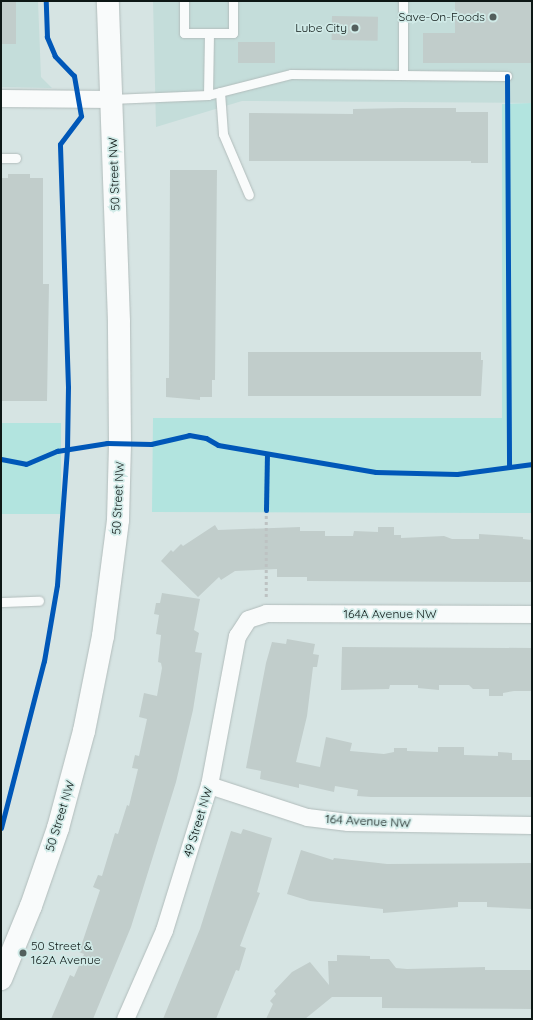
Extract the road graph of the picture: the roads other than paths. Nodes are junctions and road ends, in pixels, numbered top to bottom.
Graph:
1 (108, 1) edge
2 (184, 1) edge
3 (233, 1) edge
4 (403, 1) edge
5 (209, 33) junction
6 (403, 75) junction
7 (507, 76) dead end
8 (220, 92) junction
9 (208, 95) junction
10 (1, 98) edge
11 (111, 99) junction
12 (1, 158) edge
13 (16, 158) dead end
14 (249, 195) dead end
15 (39, 601) dead end
16 (1, 602) edge
17 (532, 614) edge
18 (248, 619) joint
19 (209, 785) junction
20 (532, 825) edge
21 (1, 978) edge
22 (125, 1019) edge

1 - 11 main road, 50 Street NW
2 - 5 lane
3 - 5 lane
4 - 6 lane
5 - 9 lane
6 - 7 lane
6 - 8 lane
8 - 9 lane
8 - 14 lane
9 - 11 lane
10 - 11 street
11 - 21 main road, 50 Street NW
12 - 13 lane
15 - 16 lane
17 - 18 street, 164A Avenue NW
18 - 19 street, 49 Street NW
19 - 20 street, 164 Avenue NW
19 - 22 street, 49 Street NW

